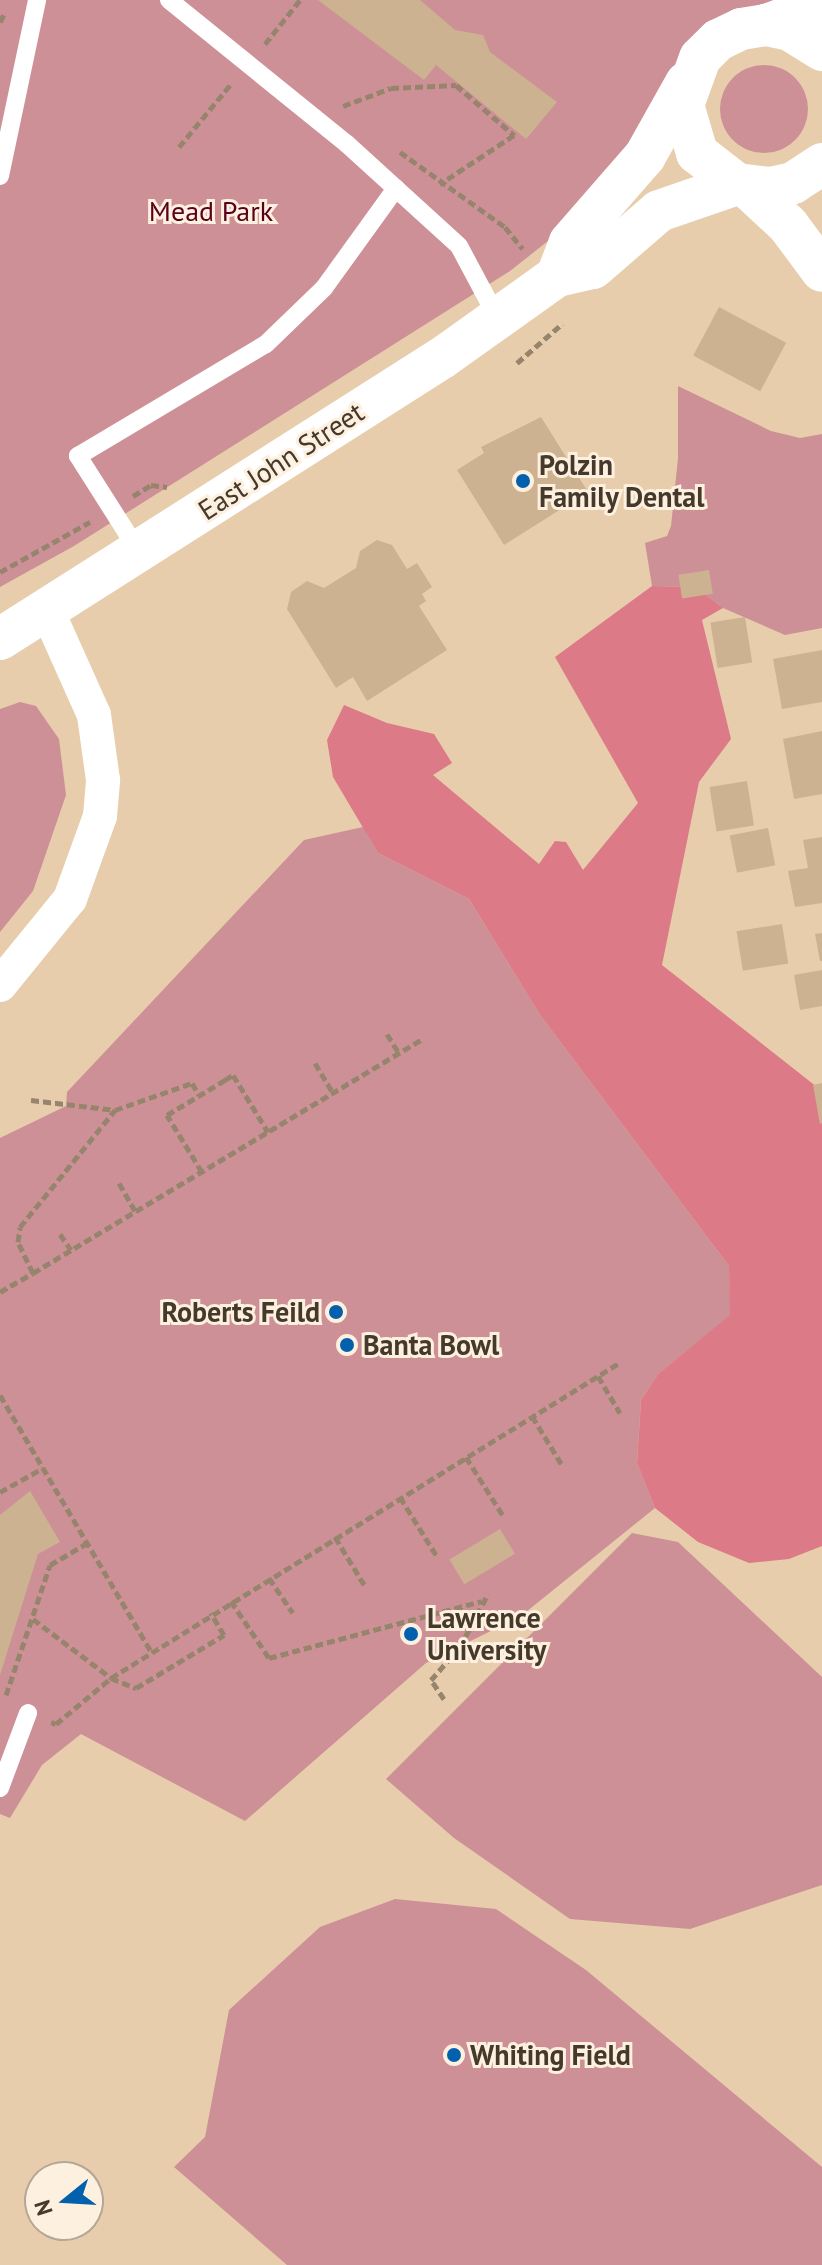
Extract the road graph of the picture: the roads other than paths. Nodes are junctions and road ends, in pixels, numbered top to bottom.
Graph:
1 (37, 0) edge
2 (169, 0) edge
3 (822, 5) edge
4 (766, 25) junction
5 (822, 50) edge
6 (688, 80) junction
7 (822, 164) edge
8 (0, 176) edge
9 (742, 185) junction
10 (396, 188) junction
11 (822, 271) edge
12 (557, 276) junction
13 (498, 319) junction
14 (139, 552) junction
15 (48, 612) junction
16 (0, 639) edge
17 (0, 985) edge
18 (28, 1713) road end
19 (0, 1788) edge

1 - 8 lane
2 - 10 lane
3 - 4 street
4 - 5 street
4 - 6 street
6 - 9 street
6 - 12 street
7 - 9 street, East John Street
9 - 11 street
9 - 12 street, East John Street
10 - 13 lane
10 - 14 lane
12 - 13 street, East John Street
13 - 14 street, East John Street
14 - 15 street, East John Street
15 - 16 street, East John Street
15 - 17 street
18 - 19 lane

